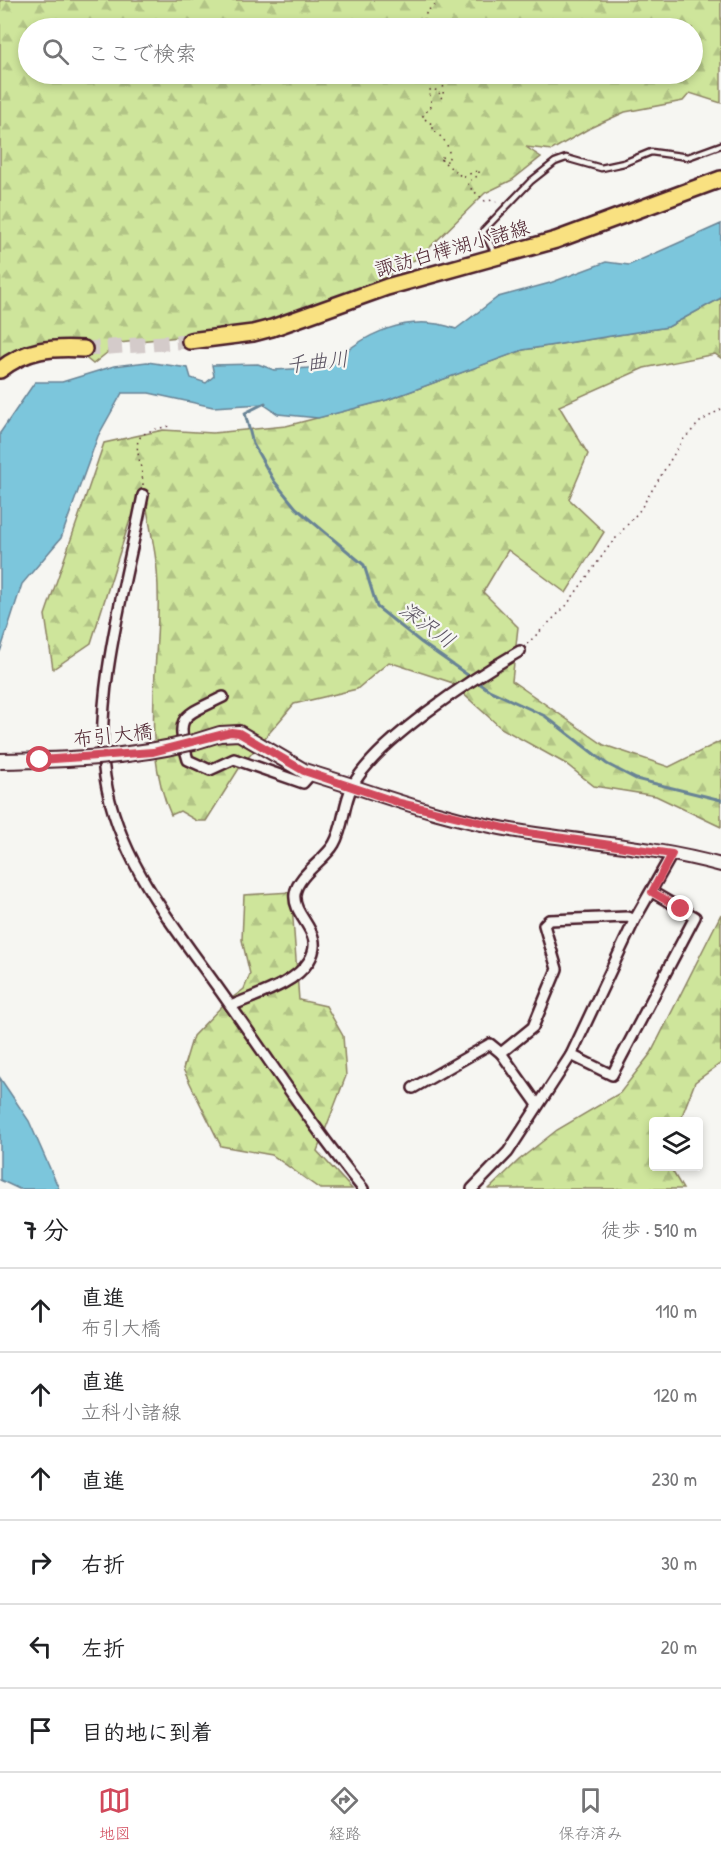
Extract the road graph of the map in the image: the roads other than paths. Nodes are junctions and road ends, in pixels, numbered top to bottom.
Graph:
1 (721, 145) edge
2 (721, 179) edge
3 (496, 256) junction
4 (190, 341) tunnel mouth
5 (84, 349) tunnel mouth
6 (0, 370) edge
7 (143, 495) road end
8 (520, 651) road end
9 (223, 697) dead end
10 (0, 761) edge
11 (312, 773) junction
12 (352, 786) junction
13 (672, 854) junction
14 (721, 865) edge
15 (652, 892) junction
16 (635, 920) junction
17 (231, 1006) junction
18 (501, 1053) junction
19 (571, 1055) junction
20 (412, 1089) dead end
21 (538, 1105) junction
22 (363, 1189) edge
23 (472, 1189) edge

1 - 3 lane
2 - 3 main road, 諏訪白樺湖小諸線
3 - 4 main road, 諏訪白樺湖小諸線
5 - 6 main road
7 - 17 street
8 - 12 street
9 - 11 street
10 - 11 main road, 布引大橋, bridge
11 - 12 main road, 布引大橋
12 - 13 street
12 - 17 street
13 - 14 street
13 - 15 street
15 - 16 street
15 - 19 street
16 - 18 street
16 - 19 street
17 - 22 street
18 - 20 street
18 - 21 street
19 - 21 street
21 - 23 street

